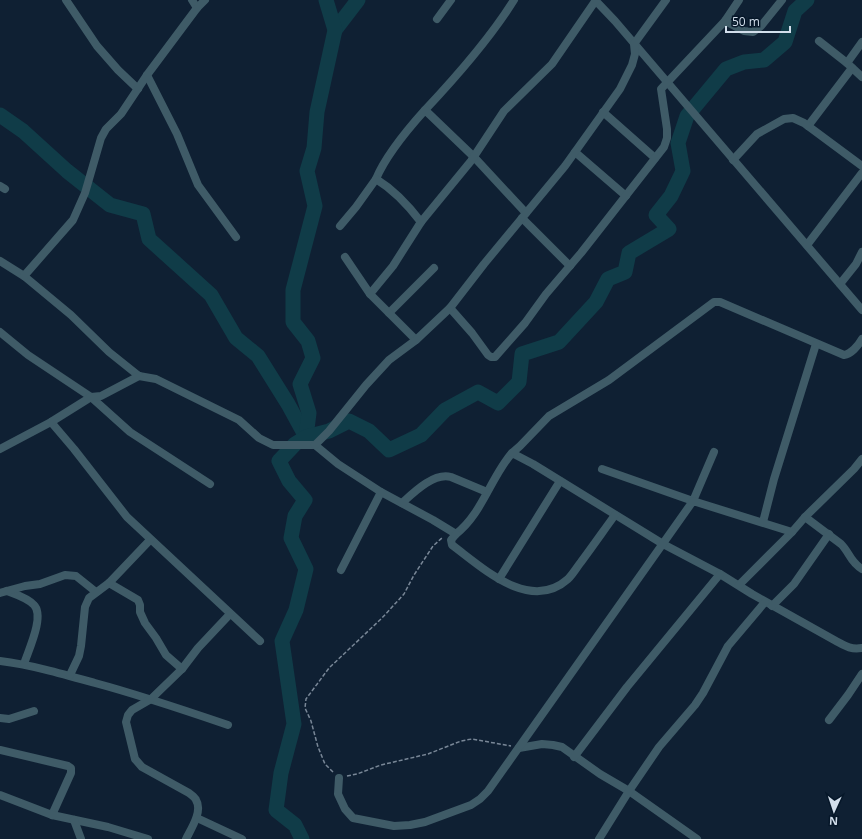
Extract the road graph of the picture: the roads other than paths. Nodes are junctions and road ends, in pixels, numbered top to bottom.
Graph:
1 (66, 0) edge
2 (192, 0) edge
3 (205, 0) edge
4 (451, 0) edge
5 (514, 0) edge
6 (595, 0) edge
7 (666, 0) edge
8 (739, 0) edge
9 (782, 0) edge
10 (197, 8) junction
11 (437, 19) dead end
12 (725, 20) junction
13 (819, 41) dead end
14 (862, 42) edge
15 (634, 44) junction
16 (850, 65) junction
17 (147, 75) junction
18 (862, 77) edge
19 (668, 82) junction
20 (138, 89) junction
21 (425, 110) junction
22 (603, 112) junction
23 (808, 126) junction
24 (575, 152) junction
25 (474, 157) junction
26 (655, 158) junction
27 (733, 160) junction
28 (862, 166) edge
29 (862, 173) edge
30 (376, 179) junction
31 (626, 196) junction
32 (524, 216) junction
33 (421, 222) junction
34 (340, 226) dead end
35 (236, 237) dead end
36 (807, 245) junction
37 (862, 252) edge
38 (345, 257) dead end
39 (0, 261) edge
40 (570, 266) junction
41 (434, 268) dead end
42 (24, 276) junction
43 (840, 284) junction
44 (370, 294) junction
45 (450, 308) junction
46 (862, 310) edge
47 (389, 313) junction
48 (0, 332) edge
49 (416, 340) junction
50 (862, 340) edge
51 (816, 344) junction
52 (139, 376) junction
53 (91, 397) junction
54 (51, 422) junction
55 (315, 445) junction
56 (0, 449) edge
57 (714, 452) dead end
58 (512, 453) junction
59 (862, 458) edge
60 (602, 469) dead end
61 (560, 481) junction
62 (210, 484) dead end
63 (382, 492) junction
64 (488, 492) junction
65 (693, 501) junction
66 (402, 503) junction
67 (615, 515) junction
68 (805, 517) junction
69 (763, 522) junction
70 (453, 532) junction
71 (792, 532) junction
72 (829, 534) junction
73 (150, 540) junction
74 (663, 544) junction
75 (862, 569) edge
76 (341, 570) dead end
77 (720, 574) junction
78 (499, 579) junction
79 (109, 583) junction
80 (739, 585) junction
81 (3, 592) edge
82 (96, 592) junction
83 (769, 604) junction
84 (230, 614) junction
85 (260, 641) dead end
86 (862, 648) edge
87 (0, 660) edge
88 (24, 664) junction
89 (182, 669) junction
90 (862, 674) edge
91 (70, 676) junction
92 (151, 699) junction
93 (34, 711) dead end
94 (0, 718) edge
95 (829, 720) dead end
96 (228, 725) dead end
97 (519, 748) junction
98 (0, 750) edge
99 (574, 756) junction
100 (339, 778) road end
101 (629, 791) junction
102 (0, 795) edge
103 (52, 815) junction
104 (197, 818) junction
105 (74, 820) junction
106 (81, 839) edge
107 (148, 839) edge
108 (186, 839) edge
109 (242, 839) edge
110 (599, 839) edge
111 (697, 839) edge

1 - 20 street
2 - 10 street
3 - 10 street
4 - 11 street
5 - 21 street
6 - 15 street
6 - 25 street
7 - 15 street
8 - 12 street
9 - 12 street
10 - 17 street
12 - 19 street
13 - 16 street
14 - 16 street
15 - 19 street
15 - 22 street
16 - 18 street
16 - 23 street
17 - 20 street
17 - 35 street
19 - 26 street
19 - 27 street
20 - 42 street
21 - 25 street
21 - 30 street
22 - 24 street
22 - 26 street
23 - 27 street
23 - 28 street
24 - 31 street
24 - 32 street
25 - 32 street
25 - 33 street
26 - 31 street
27 - 36 street
29 - 36 street
30 - 33 street
30 - 34 street
31 - 40 street
32 - 40 street
32 - 45 street
33 - 44 street
36 - 43 street
37 - 43 street
38 - 44 street
39 - 42 street
40 - 45 street
41 - 47 street
42 - 52 street
43 - 46 street
44 - 47 street
45 - 49 street
47 - 49 street
48 - 53 street
49 - 55 street
50 - 51 street
51 - 58 street
51 - 69 street
52 - 53 street
52 - 55 street
53 - 54 street
53 - 62 street
54 - 56 street
54 - 73 street
55 - 63 street
57 - 65 street
58 - 61 street
58 - 64 street
59 - 68 street
60 - 65 street
61 - 67 street
61 - 78 street
63 - 66 street
63 - 76 street
64 - 66 street
64 - 70 street
65 - 69 street
65 - 74 street
66 - 70 street
67 - 74 street
67 - 78 street
68 - 71 street
68 - 72 street
69 - 71 street
70 - 78 street
71 - 80 street
72 - 75 street
72 - 83 street
73 - 79 street
73 - 84 street
74 - 77 street
74 - 97 street
77 - 80 street
77 - 99 street
79 - 82 street
79 - 89 street
80 - 83 street
81 - 82 street
81 - 88 street
82 - 91 street
83 - 86 street
83 - 101 street
84 - 85 street
84 - 89 street
87 - 88 street
88 - 91 street
89 - 92 street
90 - 95 street
91 - 92 street
92 - 96 street
92 - 104 street
93 - 94 street
97 - 99 street
97 - 100 street
98 - 103 street
99 - 101 street
101 - 110 street
101 - 111 street
102 - 103 street
103 - 105 street
104 - 108 street
104 - 109 street
105 - 106 street
105 - 107 street

